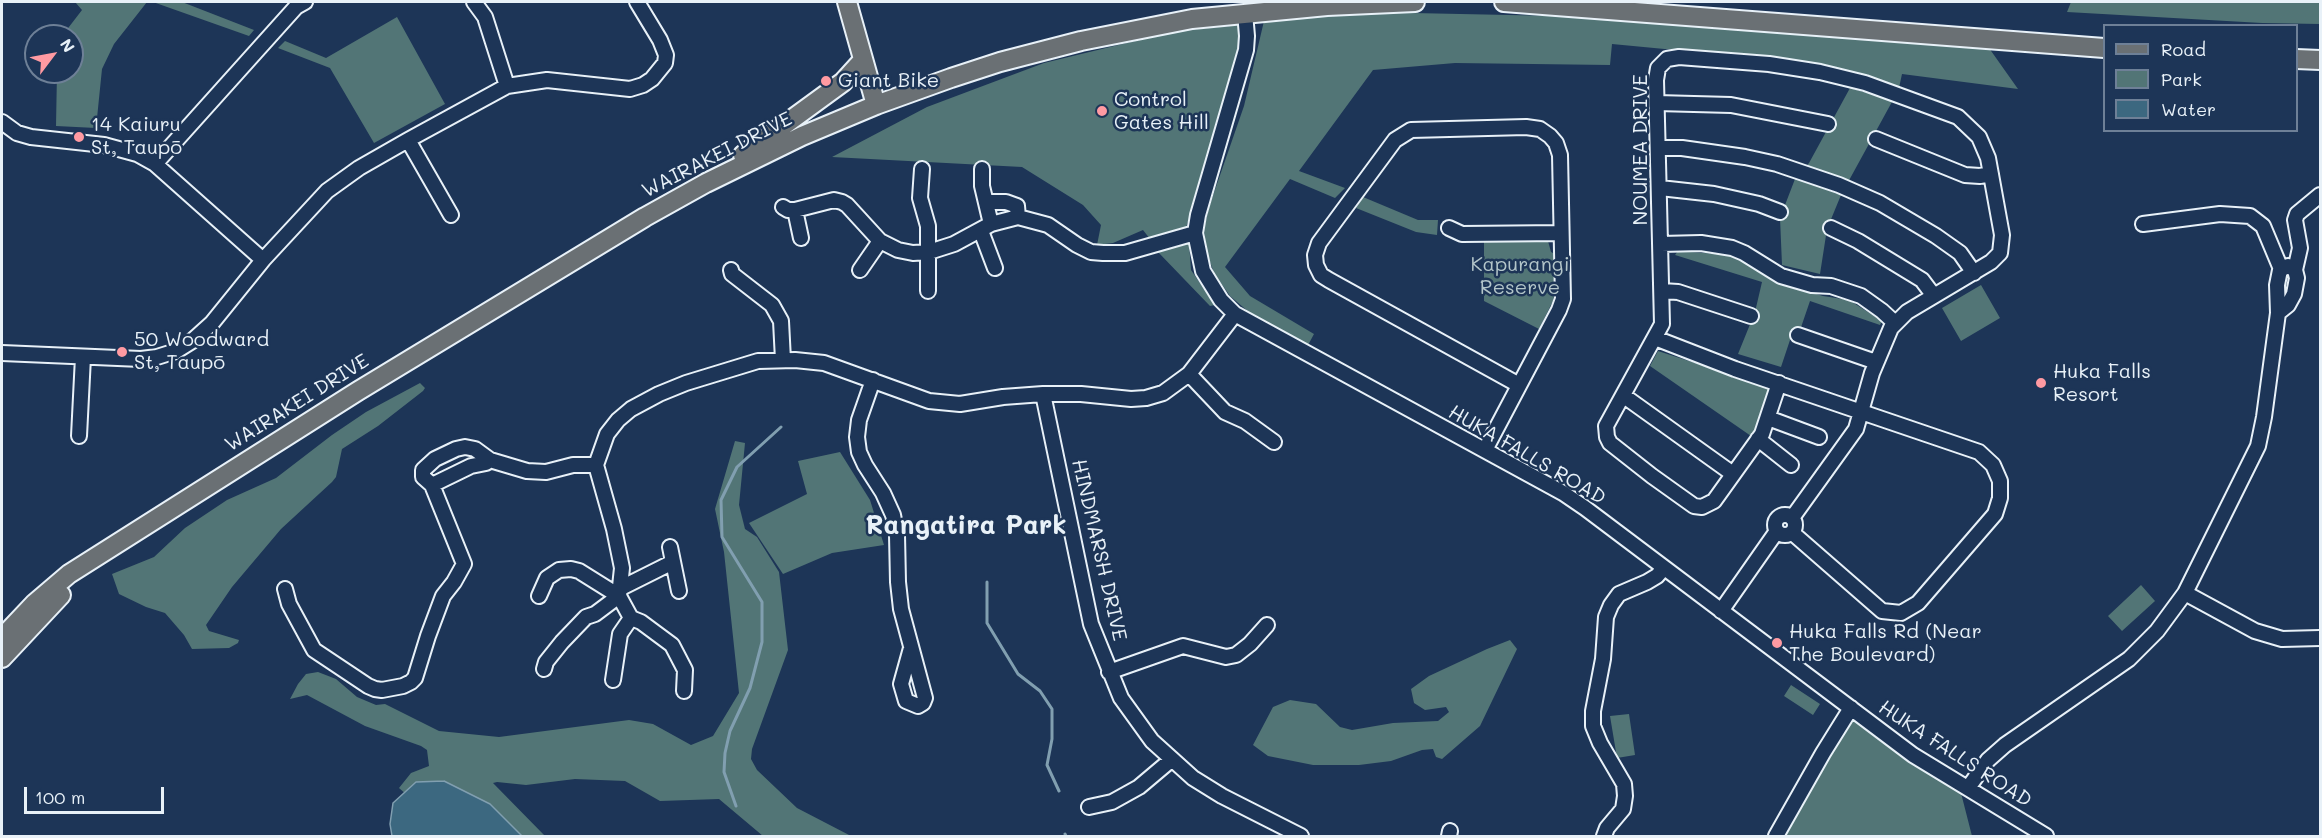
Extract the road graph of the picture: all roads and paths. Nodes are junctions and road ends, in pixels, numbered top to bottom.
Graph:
1 (474, 2) edge
2 (637, 2) edge
3 (847, 2) edge
4 (1415, 2) edge
5 (1504, 2) edge
6 (298, 3) edge
7 (1245, 13) junction
8 (2103, 48) edge
9 (2298, 59) edge
10 (863, 60) junction
11 (2320, 60) edge
12 (507, 86) junction
13 (1657, 103) junction
14 (876, 105) junction
15 (2, 122) edge
16 (1828, 124) dead end
17 (1876, 138) dead end
18 (408, 140) junction
19 (1659, 148) junction
20 (155, 164) junction
21 (922, 169) dead end
22 (982, 169) dead end
23 (1991, 174) junction
24 (705, 183) junction
25 (1660, 188) junction
26 (2320, 195) edge
27 (986, 202) junction
28 (1780, 212) dead end
29 (451, 215) dead end
30 (1018, 217) junction
31 (2144, 224) dead end
32 (986, 228) junction
33 (1449, 228) dead end
34 (1831, 228) dead end
35 (1561, 233) junction
36 (1195, 234) junction
37 (801, 238) dead end
38 (880, 241) junction
39 (1661, 244) junction
40 (929, 252) junction
41 (263, 260) junction
42 (995, 268) dead end
43 (2288, 269) junction
44 (731, 270) dead end
45 (861, 270) dead end
46 (1974, 273) junction
47 (928, 291) dead end
48 (1662, 291) junction
49 (1935, 296) junction
50 (1235, 314) junction
51 (1751, 316) dead end
52 (1895, 323) junction
53 (1798, 335) dead end
54 (1656, 338) junction
55 (2, 353) edge
56 (82, 357) junction
57 (783, 360) junction
58 (1876, 362) junction
59 (1190, 374) junction
60 (873, 380) junction
61 (1779, 383) junction
62 (1519, 385) junction
63 (1043, 394) junction
64 (1624, 396) junction
65 (1862, 411) junction
66 (1768, 418) junction
67 (80, 436) dead end
68 (1819, 437) dead end
69 (1758, 440) junction
70 (1274, 442) dead end
71 (1485, 450) junction
72 (490, 460) junction
73 (596, 465) junction
74 (1791, 465) dead end
75 (1733, 474) junction
76 (432, 485) junction
77 (1793, 524) junction
78 (670, 547) dead end
79 (673, 562) junction
80 (1664, 568) junction
81 (285, 589) dead end
82 (679, 591) dead end
83 (620, 592) junction
84 (2185, 593) junction
85 (539, 596) dead end
86 (1721, 611) junction
87 (631, 618) junction
88 (1267, 625) dead end
89 (9, 630) edge
90 (2320, 638) edge
91 (910, 648) dead end
92 (2, 658) edge
93 (544, 669) dead end
94 (1109, 672) junction
95 (613, 680) dead end
96 (684, 691) dead end
97 (1851, 708) junction
98 (1171, 760) junction
99 (1968, 788) junction
100 (1089, 807) dead end
101 (1301, 837) edge
102 (1604, 837) edge
103 (1776, 837) edge
104 (2046, 837) edge

1 - 12 street
2 - 12 street
3 - 10 main road
4 - 7 main road, WAIRAKEI DRIVE
5 - 8 main road
6 - 20 street
7 - 14 main road, WAIRAKEI DRIVE
7 - 36 street, HUKA FALLS ROAD
9 - 11 main road
10 - 14 main road
10 - 24 main road
12 - 18 street
13 - 16 street
13 - 19 street, NOUMEA DRIVE
13 - 23 street, NOUMEA DRIVE
14 - 24 main road, WAIRAKEI DRIVE
15 - 20 street
17 - 23 street
18 - 29 street
18 - 41 street
19 - 25 street, NOUMEA DRIVE
19 - 46 street
20 - 41 street
21 - 40 street
22 - 27 street
23 - 46 street, NOUMEA DRIVE
24 - 89 main road, WAIRAKEI DRIVE
25 - 28 street
25 - 39 street, NOUMEA DRIVE
26 - 43 street
27 - 30 street
27 - 32 street
30 - 32 street
30 - 36 street
31 - 43 street
32 - 40 street
32 - 42 street
33 - 35 street
34 - 49 street
35 - 62 street
35 - 62 street
36 - 50 street, HUKA FALLS ROAD
37 - 38 street
38 - 40 street
38 - 45 street
39 - 48 street, NOUMEA DRIVE
39 - 52 street
40 - 47 street
41 - 56 street
43 - 84 street
44 - 57 street
46 - 49 street, NOUMEA DRIVE
48 - 51 street
48 - 54 street, NOUMEA DRIVE
49 - 52 street, NOUMEA DRIVE
50 - 59 street
50 - 71 street, HUKA FALLS ROAD
52 - 58 street, NOUMEA DRIVE
53 - 58 street
54 - 61 street
54 - 64 street, NOUMEA DRIVE
55 - 56 street
56 - 67 street
57 - 60 street
57 - 73 street
58 - 65 street, NOUMEA DRIVE
59 - 63 street
59 - 70 street
60 - 63 street
60 - 91 street
61 - 65 street
61 - 66 street
62 - 71 street
63 - 94 street, HINDMARSH DRIVE
64 - 75 street
64 - 75 street, NOUMEA DRIVE
65 - 77 street
65 - 77 street
66 - 68 street
66 - 69 street
69 - 74 street
69 - 75 street
71 - 80 street, HUKA FALLS ROAD
72 - 73 street
72 - 76 street
72 - 76 street
73 - 83 street
76 - 81 street
77 - 86 street
78 - 79 street
79 - 82 street
79 - 83 street
80 - 86 street, HUKA FALLS ROAD
80 - 102 street
83 - 85 street
83 - 87 street
83 - 93 street
84 - 90 street
84 - 99 street
86 - 97 street, HUKA FALLS ROAD
87 - 95 street
87 - 96 street
88 - 94 street
89 - 92 main road, WAIRAKEI DRIVE
94 - 98 street, HINDMARSH DRIVE
97 - 99 street, HUKA FALLS ROAD
97 - 103 street
98 - 100 street
98 - 101 street, HINDMARSH DRIVE
99 - 104 street, HUKA FALLS ROAD

